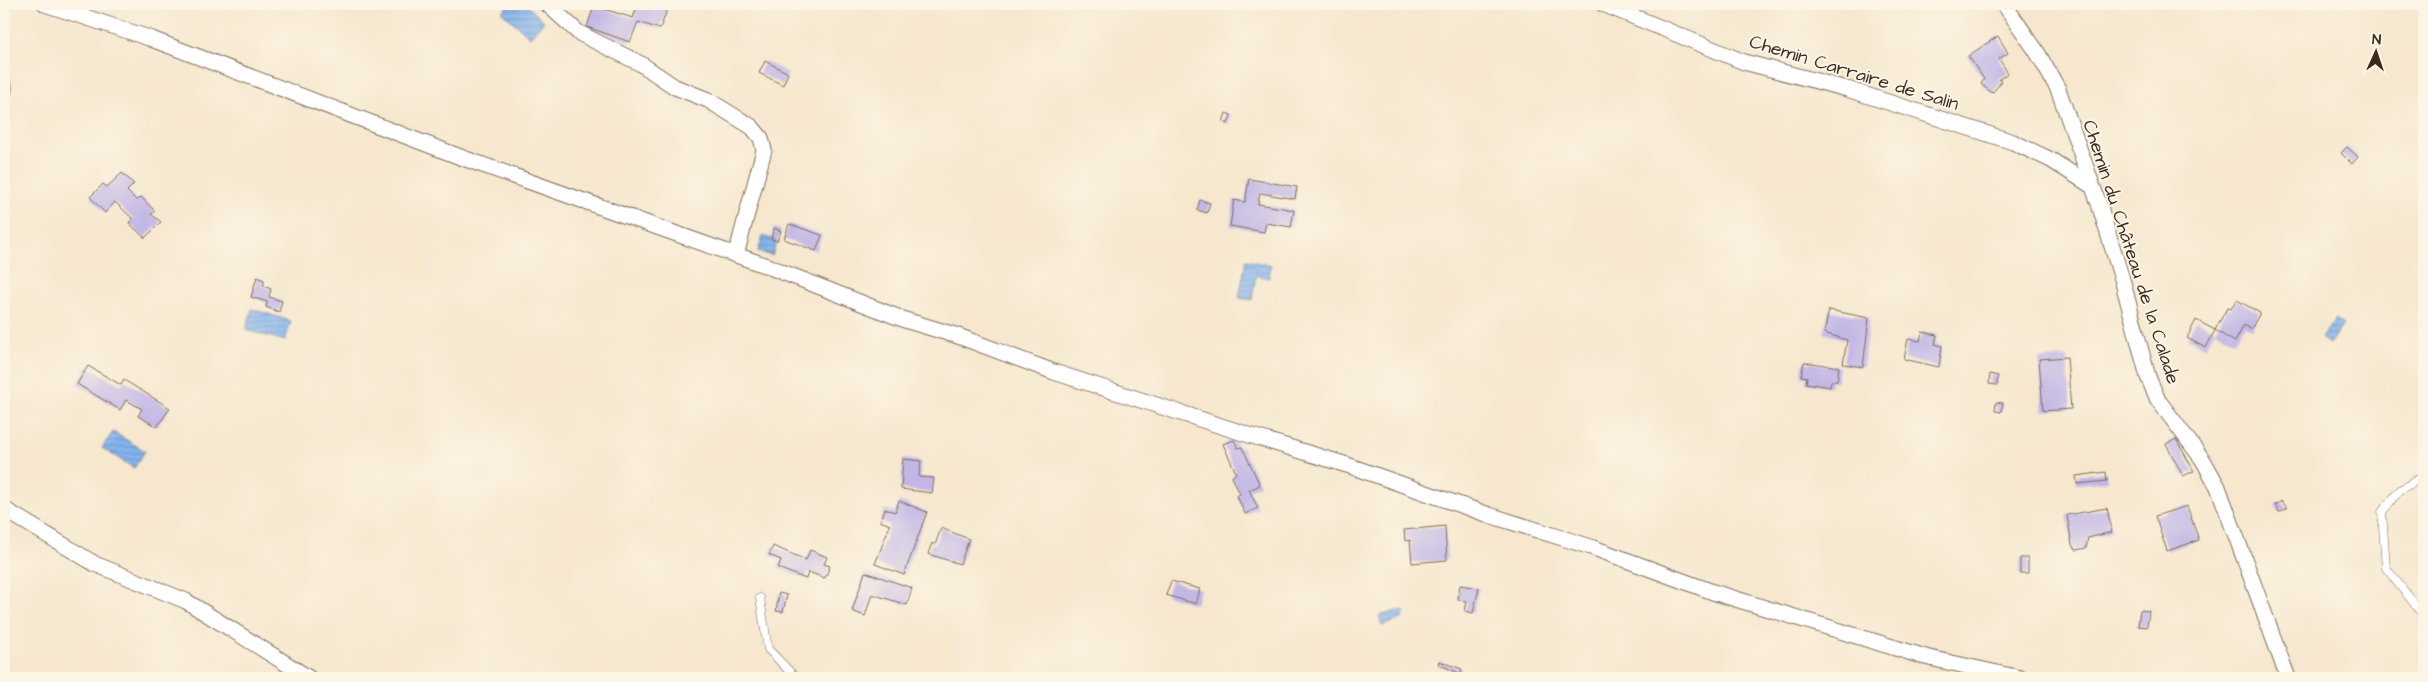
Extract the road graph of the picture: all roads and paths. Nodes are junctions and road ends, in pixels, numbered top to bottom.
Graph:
1 (45, 4) edge
2 (547, 4) edge
3 (1603, 4) edge
4 (2004, 4) edge
5 (2092, 186) junction
6 (736, 255) junction
7 (2424, 476) edge
8 (4, 509) edge
9 (760, 598) dead end
10 (2424, 616) edge
11 (309, 678) edge
12 (796, 678) edge
13 (2020, 678) edge
14 (2288, 678) edge

1 - 6 street
2 - 6 street
3 - 5 street, Chemin Carraire de Salin
4 - 5 street, Chemin du Château de la Calade
5 - 14 street, Chemin du Château de la Calade
6 - 13 street
7 - 10 lane
8 - 11 street
9 - 12 lane

